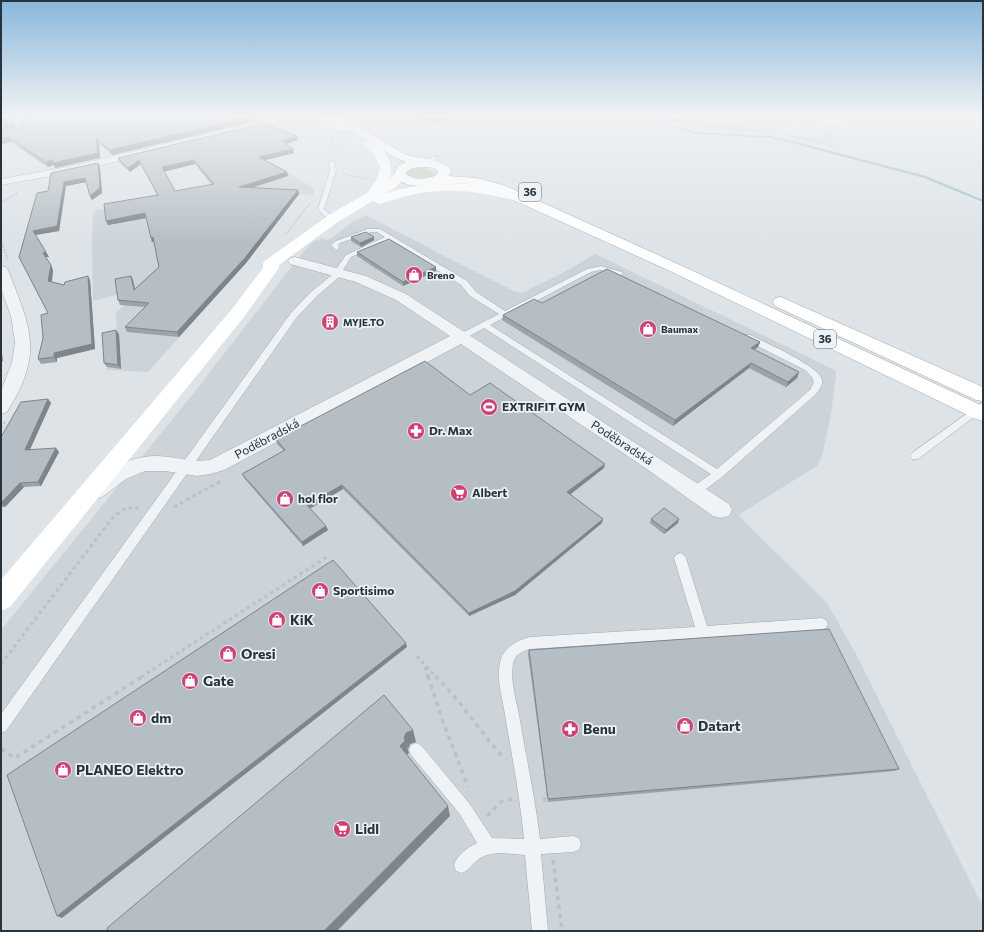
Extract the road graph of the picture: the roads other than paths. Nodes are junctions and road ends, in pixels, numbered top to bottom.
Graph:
1 (116, 158) edge
2 (383, 158) edge
3 (393, 158) edge
4 (415, 158) edge
5 (430, 161) junction
6 (332, 163) road end
7 (443, 168) junction
8 (400, 173) junction
9 (14, 180) junction
10 (435, 180) junction
11 (1, 182) edge
12 (418, 182) junction
13 (1, 193) edge
14 (528, 200) junction
15 (347, 211) junction
16 (334, 218) junction
17 (391, 237) junction
18 (348, 256) junction
19 (285, 264) junction
20 (1, 270) edge
21 (338, 272) junction
22 (625, 277) edge
23 (6, 299) edge
24 (505, 314) junction
25 (484, 325) junction
26 (737, 332) edge
27 (461, 337) junction
28 (981, 406) edge
29 (1, 408) edge
30 (915, 456) dead end
31 (185, 468) junction
32 (718, 474) junction
33 (694, 492) junction
34 (721, 510) dead end
35 (72, 513) junction
36 (680, 558) dead end
37 (1, 599) edge
38 (822, 624) dead end
39 (703, 632) junction
40 (1, 726) edge
41 (416, 750) dead end
42 (573, 844) dead end
43 (488, 846) junction
44 (532, 847) junction
45 (462, 865) dead end
46 (540, 931) edge

1 - 9 street
2 - 15 main road
3 - 8 main road
4 - 5 main road, 36
5 - 7 main road, 36
5 - 8 main road, 36
6 - 16 lane
7 - 10 main road
7 - 28 main road, 36
8 - 12 main road, 36
8 - 15 main road
9 - 11 street
9 - 13 street
10 - 12 main road, 36
10 - 14 main road, 36
12 - 15 main road
14 - 15 main road
14 - 28 main road, 36
15 - 16 main road
16 - 19 main road
17 - 18 lane
17 - 18 lane
17 - 24 lane
18 - 21 lane
19 - 21 street, Poděbradská
19 - 35 main road, Poděbradská
20 - 23 street
21 - 27 street, Poděbradská
21 - 31 lane
22 - 24 lane
23 - 29 street
24 - 25 lane
25 - 27 lane
25 - 32 lane
26 - 32 lane
27 - 31 street, Poděbradská
27 - 33 street, Poděbradská
28 - 30 lane
31 - 35 street, Poděbradská
31 - 40 lane
32 - 33 lane
33 - 34 street, Poděbradská
35 - 37 main road, Poděbradská
36 - 39 lane
38 - 39 lane
39 - 44 lane
41 - 43 lane
42 - 44 lane
43 - 44 lane
43 - 45 lane
44 - 46 lane

